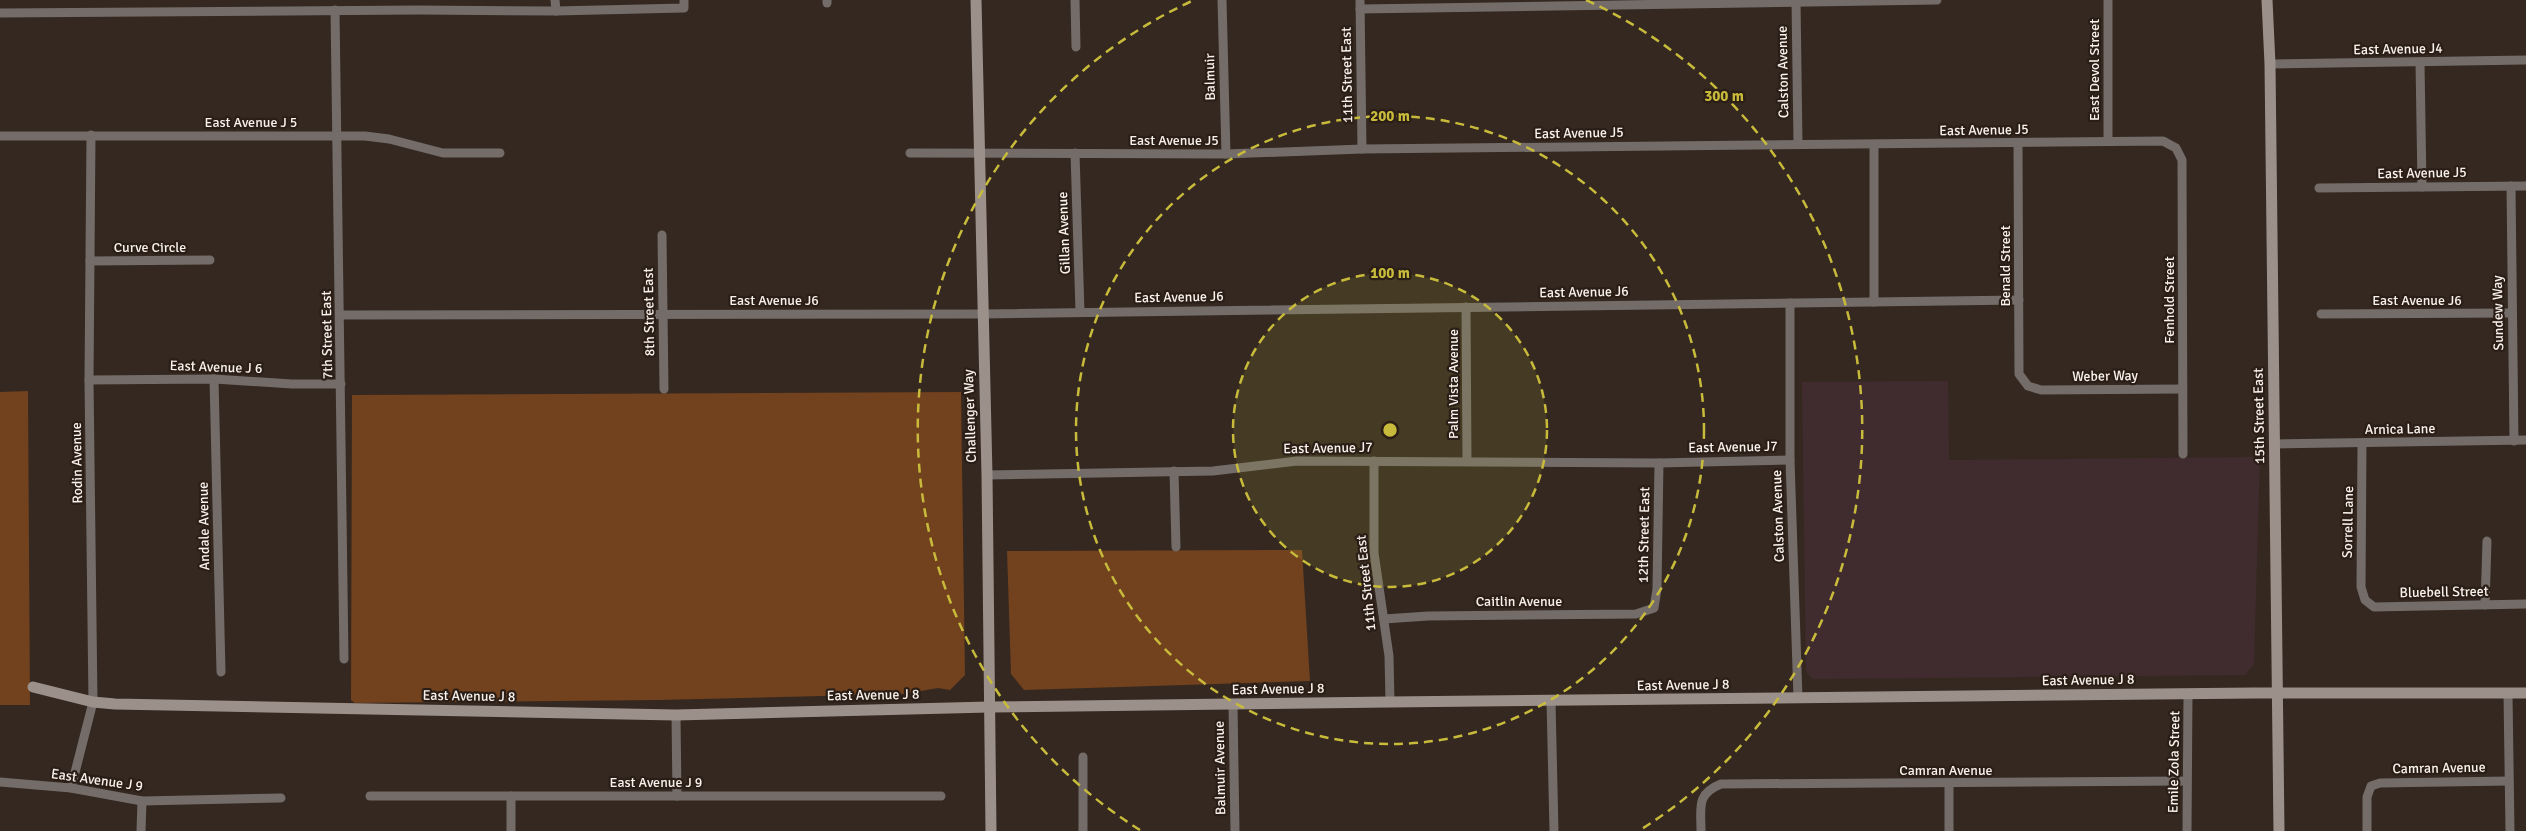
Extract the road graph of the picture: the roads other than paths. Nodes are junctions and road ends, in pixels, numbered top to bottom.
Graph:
1 (419, 0) edge
2 (555, 0) edge
3 (976, 0) edge
4 (1075, 0) edge
5 (1222, 0) edge
6 (1937, 0) edge
7 (2108, 0) edge
8 (2267, 0) edge
9 (1796, 1) edge
10 (684, 4) edge
11 (1360, 5) edge
12 (335, 10) junction
13 (420, 10) junction
14 (556, 11) junction
15 (0, 13) edge
16 (1076, 47) dead end
17 (2526, 60) edge
18 (2420, 62) junction
19 (2270, 64) junction
20 (91, 135) junction
21 (0, 136) edge
22 (338, 136) junction
23 (2108, 141) junction
24 (1798, 144) junction
25 (2018, 144) junction
26 (1874, 145) junction
27 (2176, 148) joint
28 (1362, 149) junction
29 (500, 153) dead end
30 (910, 153) dead end
31 (980, 153) junction
32 (1075, 153) junction
33 (1226, 154) junction
34 (2511, 186) junction
35 (2526, 186) edge
36 (2422, 187) junction
37 (2319, 188) dead end
38 (662, 235) dead end
39 (210, 260) dead end
40 (90, 261) junction
41 (2019, 300) junction
42 (1874, 302) junction
43 (1790, 303) junction
44 (1466, 308) junction
45 (1080, 312) junction
46 (2512, 313) junction
47 (663, 314) junction
48 (982, 314) junction
49 (2321, 314) dead end
50 (340, 315) junction
51 (214, 379) junction
52 (89, 380) junction
53 (341, 384) junction
54 (2028, 386) joint
55 (664, 389) dead end
56 (2182, 389) junction
57 (2514, 440) junction
58 (2526, 440) edge
59 (2362, 443) junction
60 (2274, 444) junction
61 (2182, 454) dead end
62 (1790, 460) junction
63 (1374, 461) junction
64 (1467, 461) junction
65 (1659, 462) junction
66 (1174, 471) junction
67 (987, 475) junction
68 (2487, 541) dead end
69 (1176, 547) dead end
70 (2365, 600) joint
71 (2526, 604) edge
72 (2485, 605) junction
73 (1654, 608) joint
74 (1384, 619) junction
75 (344, 659) dead end
76 (221, 672) dead end
77 (33, 687) dead end
78 (2277, 693) junction
79 (2526, 693) edge
80 (2188, 694) junction
81 (2508, 694) junction
82 (1798, 698) junction
83 (1551, 701) junction
84 (93, 702) junction
85 (1390, 702) junction
86 (1232, 705) junction
87 (989, 707) junction
88 (676, 715) junction
89 (1083, 757) dead end
90 (2186, 780) junction
91 (2509, 781) junction
92 (0, 782) edge
93 (1949, 784) junction
94 (70, 788) junction
95 (370, 796) dead end
96 (511, 796) junction
97 (677, 796) junction
98 (941, 796) dead end
99 (281, 798) dead end
100 (142, 801) junction
101 (141, 831) edge
102 (511, 831) edge
103 (991, 831) edge
104 (1083, 831) edge
105 (1235, 831) edge
106 (1554, 831) edge
107 (1701, 831) edge
108 (1949, 831) edge
109 (2187, 831) edge
110 (2279, 831) edge
111 (2367, 831) edge
112 (2510, 831) edge

1 - 13 street
2 - 14 street
3 - 31 street, Challenger Way
4 - 16 street
5 - 33 street, Balmuir
6 - 9 street
7 - 23 street, East Devol Street
8 - 19 street, 15th Street East
9 - 11 street
9 - 24 street, Calston Avenue
10 - 14 street
11 - 28 street, 11th Street East
12 - 13 street
12 - 15 street
12 - 22 street, 7th Street East
13 - 14 street
17 - 18 street, East Avenue J4
18 - 19 street, East Avenue J4
18 - 36 street
19 - 60 street, 15th Street East
20 - 21 street, East Avenue J 5
20 - 22 street, East Avenue J 5
20 - 40 street, Rodin Avenue
22 - 29 street, East Avenue J 5
22 - 50 street, 7th Street East
23 - 25 street, East Avenue J5
23 - 27 street, East Avenue J5
24 - 26 street, East Avenue J5
24 - 28 street, East Avenue J5
25 - 26 street, East Avenue J5
25 - 41 street, Benald Street
26 - 42 street
27 - 56 street, Fenhold Street
28 - 33 street, East Avenue J5
30 - 31 street
31 - 32 street, East Avenue J5
31 - 48 street, Challenger Way
32 - 33 street, East Avenue J5
32 - 45 street, Gillan Avenue
34 - 35 street, East Avenue J5
34 - 36 street, East Avenue J5
34 - 46 street, Sundew Way
36 - 37 street, East Avenue J5
38 - 47 street, 8th Street East
39 - 40 street, Curve Circle
40 - 52 street, Rodin Avenue
41 - 42 street, East Avenue J6
41 - 54 street, Benald Street
42 - 43 street, East Avenue J6
43 - 44 street, East Avenue J6
43 - 62 street, Calston Avenue
44 - 45 street, East Avenue J6
44 - 64 street, Palm Vista Avenue
45 - 48 street, East Avenue J6
46 - 49 street, East Avenue J6
46 - 57 street, Sundew Way
47 - 48 street, East Avenue J6
47 - 50 street, East Avenue J6
47 - 55 street, 8th Street East
48 - 67 street, Challenger Way
50 - 53 street, 7th Street East
51 - 52 street, East Avenue J 6
51 - 53 street, East Avenue J 6
51 - 76 street, Andale Avenue
52 - 84 street, Rodin Avenue
53 - 75 street, 7th Street East
54 - 56 street, Weber Way
56 - 61 street, Fenhold Street
57 - 58 street, Arnica Lane
57 - 59 street, Arnica Lane
59 - 60 street, Arnica Lane
59 - 70 street, Sorrell Lane
60 - 78 street, 15th Street East
62 - 65 street, East Avenue J7
62 - 82 street, Calston Avenue
63 - 64 street, East Avenue J7
63 - 66 street, East Avenue J7
63 - 74 street, 11th Street East
64 - 65 street, East Avenue J7
65 - 73 street, 12th Street East
66 - 67 street, East Avenue J7
66 - 69 street
67 - 87 street, Challenger Way
68 - 72 street
70 - 72 street, Bluebell Street
71 - 72 street, Bluebell Street
73 - 74 street, Caitlin Avenue
74 - 85 street, 11th Street East
77 - 84 street, East Avenue J 8
78 - 80 street, East Avenue J 8
78 - 81 street, East Avenue J 8
78 - 110 street, 15th Street East
79 - 81 street, East Avenue J 8
80 - 82 street, East Avenue J 8
80 - 90 street, Emile Zola Street
81 - 91 street
82 - 83 street, East Avenue J 8
83 - 85 street, East Avenue J 8
83 - 106 street
84 - 88 street, East Avenue J 8
84 - 94 street, Rodin Avenue
85 - 86 street, East Avenue J 8
86 - 87 street, East Avenue J 8
86 - 105 street, Balmuir Avenue
87 - 88 street, East Avenue J 8
87 - 103 street, Challenger Way
88 - 97 street
89 - 104 street
90 - 93 street, Camran Avenue
90 - 109 street, Emile Zola Street
91 - 111 street, Camran Avenue
91 - 112 street
92 - 94 street, East Avenue J 9
93 - 107 street, Camran Avenue
93 - 108 street
94 - 100 street, East Avenue J 9
95 - 96 street, East Avenue J 9
96 - 97 street, East Avenue J 9
96 - 102 street
97 - 98 street, East Avenue J 9
99 - 100 street, East Avenue J 9
100 - 101 street

